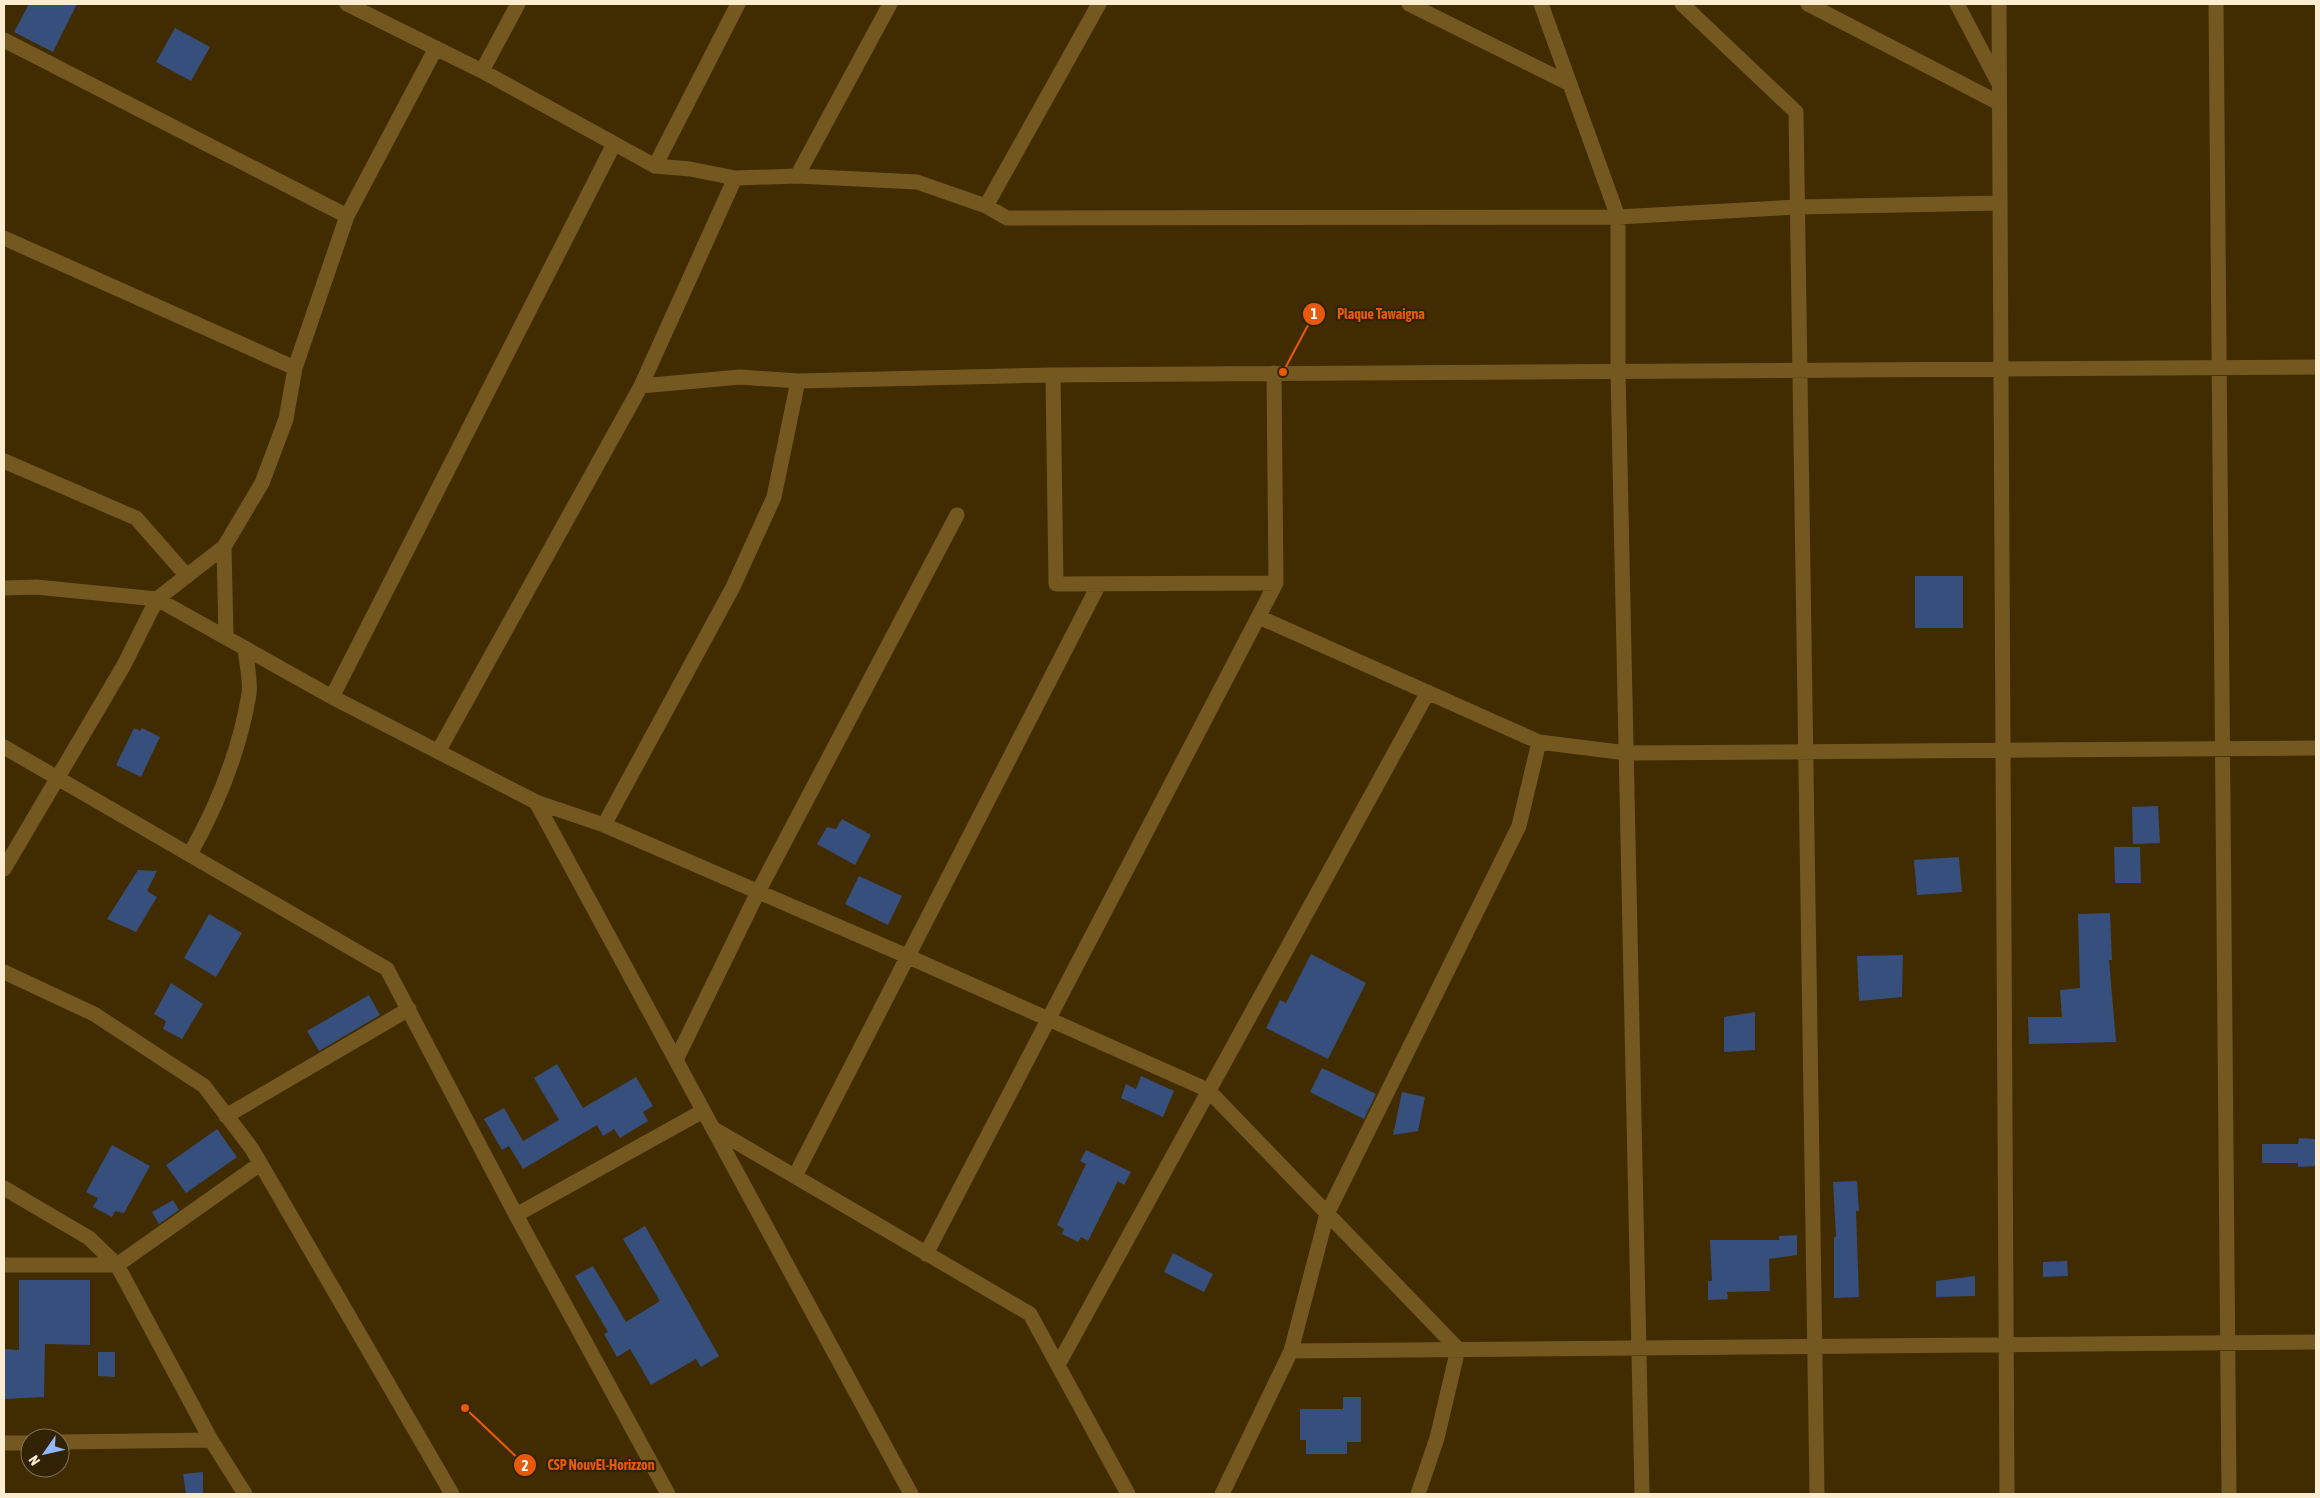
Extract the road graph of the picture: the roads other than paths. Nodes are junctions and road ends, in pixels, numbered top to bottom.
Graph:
1 (347, 4) edge
2 (518, 4) edge
3 (738, 4) edge
4 (890, 4) edge
5 (1099, 4) edge
6 (1409, 4) edge
7 (1541, 4) edge
8 (1682, 4) edge
9 (1808, 4) edge
10 (1957, 4) edge
11 (1999, 4) edge
12 (2216, 4) edge
13 (4, 40) edge
14 (436, 48) junction
15 (482, 71) junction
16 (1570, 84) junction
17 (1999, 85) junction
18 (1999, 103) junction
19 (614, 144) junction
20 (655, 166) junction
21 (797, 176) junction
22 (735, 178) junction
23 (2000, 203) junction
24 (986, 206) junction
25 (1798, 207) junction
26 (347, 216) junction
27 (1618, 217) junction
28 (4, 238) edge
29 (2219, 367) junction
30 (2316, 367) edge
31 (295, 368) junction
32 (2001, 369) junction
33 (1800, 370) junction
34 (1618, 371) junction
35 (1274, 373) junction
36 (1053, 375) junction
37 (798, 381) junction
38 (641, 386) junction
39 (4, 462) edge
40 (957, 515) dead end
41 (224, 547) junction
42 (187, 576) junction
43 (1276, 583) junction
44 (1099, 584) junction
45 (4, 588) edge
46 (157, 599) junction
47 (1259, 617) junction
48 (226, 637) junction
49 (245, 648) junction
50 (1428, 692) junction
51 (332, 697) junction
52 (1539, 742) junction
53 (4, 747) edge
54 (2316, 748) edge
55 (2222, 749) junction
56 (439, 750) junction
57 (2003, 750) junction
58 (1806, 752) junction
59 (1627, 753) junction
60 (59, 778) junction
61 (536, 802) junction
62 (604, 825) junction
63 (190, 854) junction
64 (4, 869) edge
65 (758, 892) junction
66 (909, 957) junction
67 (4, 972) edge
68 (408, 1008) junction
69 (1049, 1019) junction
70 (676, 1060) junction
71 (1208, 1090) junction
72 (703, 1111) junction
73 (226, 1116) junction
74 (713, 1128) junction
75 (260, 1164) junction
76 (795, 1176) junction
77 (4, 1188) edge
78 (1327, 1214) junction
79 (516, 1215) junction
80 (926, 1254) junction
81 (4, 1265) edge
82 (117, 1265) junction
83 (2316, 1342) edge
84 (2227, 1343) junction
85 (2006, 1345) junction
86 (1815, 1346) junction
87 (1639, 1348) junction
88 (1458, 1349) junction
89 (1291, 1351) junction
90 (1058, 1365) junction
91 (212, 1440) junction
92 (70, 1442) edge
93 (4, 1443) edge
94 (20, 1443) edge
95 (245, 1494) edge
96 (452, 1494) edge
97 (668, 1494) edge
98 (911, 1494) edge
99 (1128, 1494) edge
100 (1222, 1494) edge
101 (1418, 1494) edge
102 (1642, 1494) edge
103 (1817, 1494) edge
104 (2007, 1494) edge
105 (2229, 1494) edge

1 - 14 street
2 - 15 street
3 - 20 street
4 - 21 street
5 - 24 street
6 - 16 street
7 - 16 street
8 - 25 street
9 - 18 street
10 - 17 street
11 - 17 street
12 - 29 street
13 - 26 street
14 - 15 street
14 - 26 street
15 - 19 street
16 - 27 street
17 - 18 street
18 - 23 street
19 - 20 street
19 - 51 street
20 - 22 street
21 - 22 street
21 - 24 street
22 - 38 street
23 - 25 street
23 - 32 street
24 - 27 street
25 - 27 street
25 - 33 street
26 - 31 street
27 - 34 street
28 - 31 street
29 - 30 street
29 - 32 street
29 - 55 street
31 - 41 street
32 - 33 street
32 - 57 street
33 - 34 street
33 - 58 street
34 - 35 street
34 - 59 street
35 - 36 street
35 - 43 street
36 - 37 street
36 - 44 street
37 - 38 street
37 - 62 street
38 - 56 street
39 - 42 street
40 - 65 street
41 - 42 street
41 - 48 street
42 - 46 street
43 - 44 street
43 - 47 street
44 - 66 street
45 - 46 street
46 - 48 street
46 - 60 street
47 - 50 street
47 - 69 street
48 - 49 street
49 - 51 street
49 - 63 street
50 - 52 street
50 - 71 street
51 - 56 street
52 - 59 street
52 - 78 street
53 - 60 street
54 - 55 street
55 - 57 street
55 - 84 street
56 - 61 street
57 - 58 street
57 - 85 street
58 - 59 street
58 - 86 street
59 - 87 street
60 - 63 street
60 - 64 street
61 - 62 street
61 - 70 street
62 - 65 street
63 - 68 street
65 - 66 street
65 - 70 street
66 - 69 street
66 - 76 street
67 - 73 street
68 - 73 street
68 - 79 street
69 - 71 street
69 - 80 street
70 - 72 street
71 - 78 street
71 - 90 street
72 - 74 street
72 - 79 street
73 - 75 street
74 - 76 street
74 - 98 street
75 - 82 street
75 - 96 street
76 - 80 street
77 - 82 street
78 - 88 street
78 - 89 street
79 - 97 street
80 - 90 street
81 - 82 street
82 - 91 street
83 - 84 street
84 - 85 street
84 - 105 street
85 - 86 street
85 - 104 street
86 - 87 street
86 - 103 street
87 - 88 street
87 - 102 street
88 - 89 street
88 - 101 street
89 - 100 street
90 - 99 street
91 - 92 street
91 - 95 street
93 - 94 street

